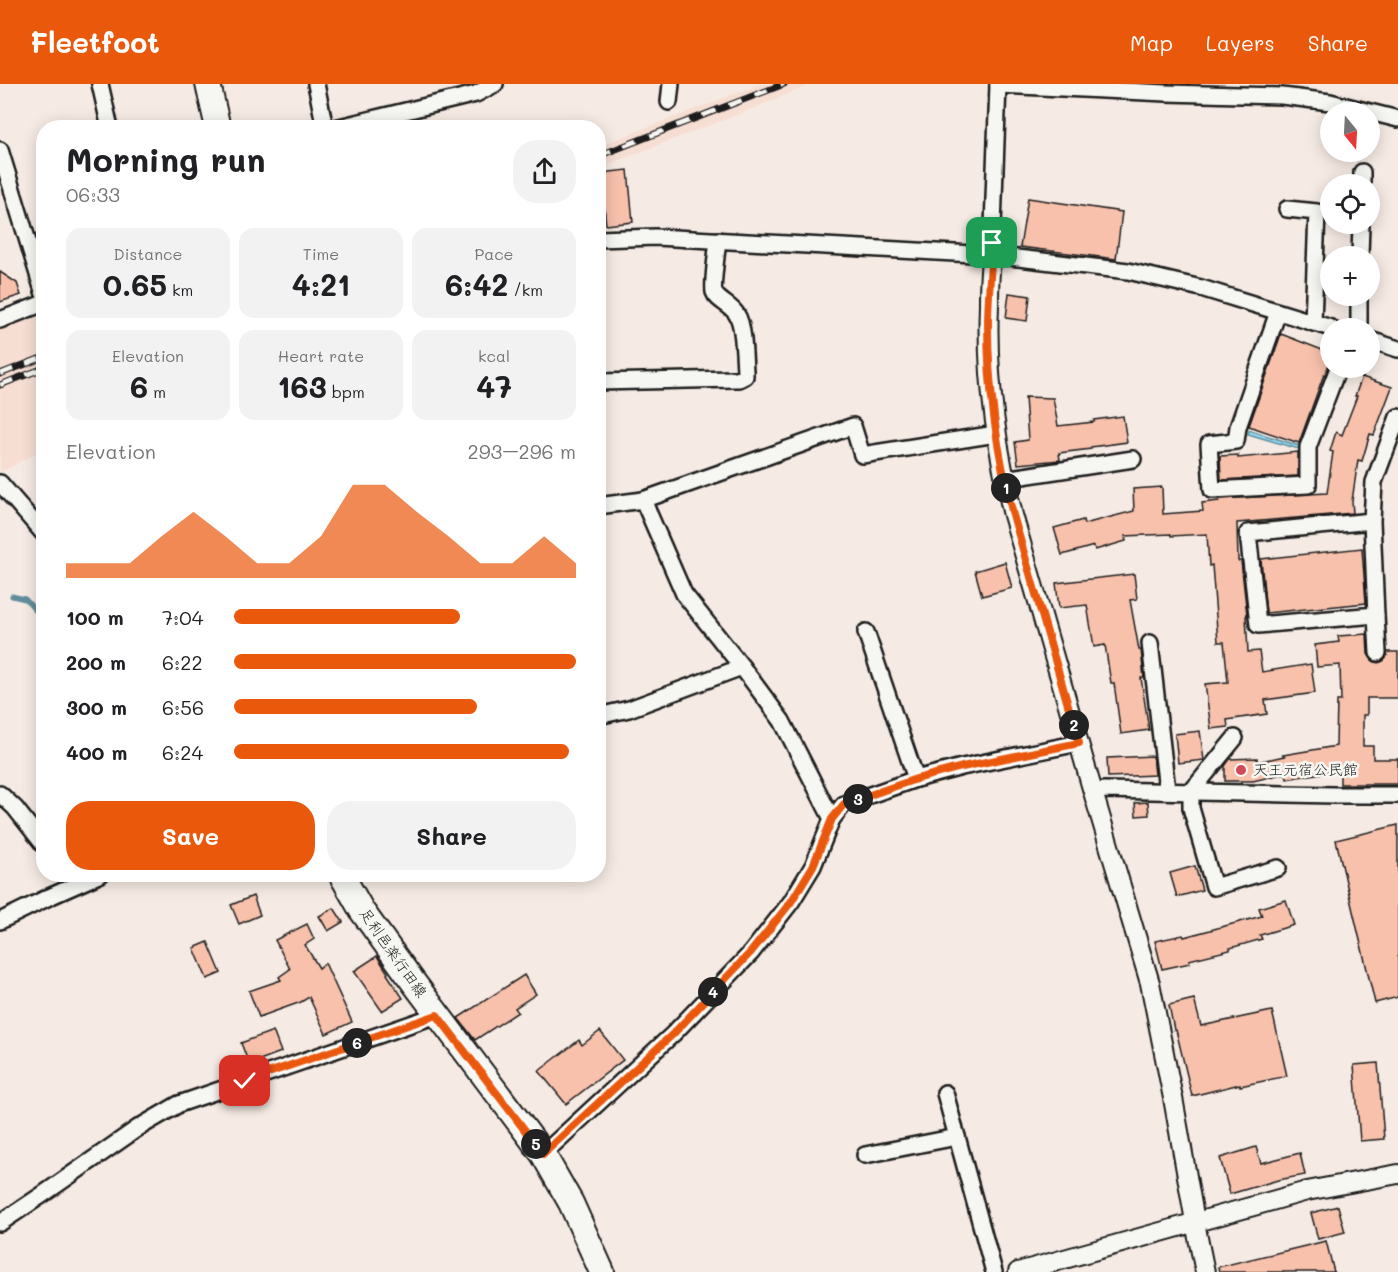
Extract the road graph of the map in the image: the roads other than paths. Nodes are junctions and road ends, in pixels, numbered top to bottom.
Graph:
1 (100, 84) edge
2 (208, 84) edge
3 (316, 84) edge
4 (495, 84) edge
5 (671, 84) edge
6 (998, 84) edge
7 (1166, 88) edge
8 (669, 102) dead end
9 (1398, 119) edge
10 (108, 120) edge
11 (216, 120) edge
12 (324, 120) edge
13 (367, 120) edge
14 (0, 150) edge
15 (1287, 209) dead end
16 (606, 239) edge
17 (718, 240) junction
18 (992, 255) junction
19 (36, 268) edge
20 (36, 306) edge
21 (1278, 312) junction
22 (0, 320) edge
23 (1313, 323) junction
24 (1320, 325) edge
25 (1380, 343) edge
26 (1398, 349) edge
27 (1334, 378) edge
28 (606, 382) edge
29 (1398, 417) edge
30 (996, 434) junction
31 (1133, 459) dead end
32 (1004, 479) junction
33 (0, 483) edge
34 (643, 500) junction
35 (606, 505) edge
36 (1372, 521) junction
37 (36, 525) edge
38 (1376, 615) junction
39 (867, 632) dead end
40 (1150, 643) dead end
41 (1378, 653) dead end
42 (742, 667) junction
43 (606, 714) edge
44 (1235, 738) dead end
45 (1079, 743) junction
46 (916, 779) junction
47 (1167, 790) junction
48 (1093, 792) junction
49 (1191, 792) junction
50 (0, 794) edge
51 (1398, 795) edge
52 (832, 819) junction
53 (36, 835) edge
54 (1278, 868) dead end
55 (66, 882) edge
56 (346, 882) edge
57 (0, 921) edge
58 (437, 1015) junction
59 (945, 1093) dead end
60 (957, 1137) junction
61 (543, 1154) junction
62 (865, 1155) dead end
63 (1398, 1174) edge
64 (1195, 1221) junction
65 (0, 1223) edge
66 (603, 1272) edge
67 (994, 1272) edge
68 (1018, 1272) edge
69 (1206, 1272) edge

1 - 10 street
2 - 11 main road
3 - 12 street
4 - 13 street
5 - 8 street
6 - 7 street
6 - 18 street
7 - 9 street
14 - 19 street
15 - 23 street
16 - 17 street
17 - 18 street
17 - 28 street
18 - 21 street
18 - 30 street
20 - 22 street
21 - 23 street
21 - 27 street
23 - 24 street
25 - 26 street
29 - 36 street
30 - 32 street
30 - 34 street
31 - 32 street
32 - 45 street
33 - 37 street
34 - 35 street
34 - 42 street
36 - 38 street
36 - 38 street
38 - 41 street
39 - 46 street
40 - 47 street
42 - 43 street
42 - 52 street
44 - 49 street
45 - 46 street
45 - 48 street
46 - 52 street
47 - 48 street
47 - 49 street
48 - 64 street
49 - 51 street
49 - 54 street
50 - 53 street
52 - 61 street
55 - 57 street
56 - 58 main road, 足利邑楽行田線
58 - 61 main road, 足利邑楽行田線
58 - 65 street
59 - 60 street
60 - 62 street
60 - 67 street
61 - 66 main road, 足利邑楽行田線
63 - 64 street
64 - 68 street
64 - 69 street

